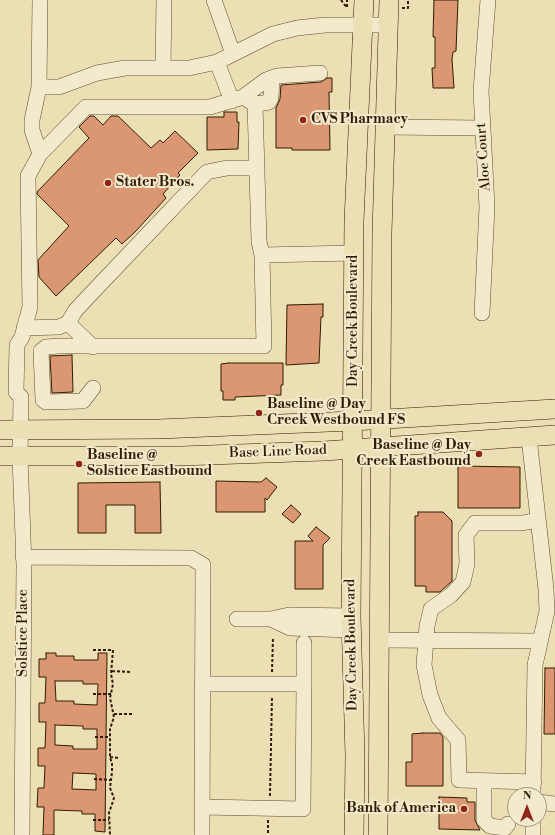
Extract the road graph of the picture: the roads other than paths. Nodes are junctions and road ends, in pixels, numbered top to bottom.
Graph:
1 (40, 0) edge
2 (164, 0) edge
3 (214, 0) edge
4 (364, 0) edge
5 (389, 0) edge
6 (488, 0) edge
7 (364, 25) junction
8 (389, 25) junction
9 (233, 54) junction
10 (217, 62) junction
11 (163, 68) junction
12 (320, 73) dead end
13 (39, 87) junction
14 (244, 101) junction
15 (385, 127) junction
16 (482, 128) junction
17 (40, 154) junction
18 (257, 168) junction
19 (354, 253) junction
20 (262, 255) junction
21 (482, 313) dead end
22 (68, 323) junction
23 (23, 333) junction
24 (93, 347) junction
25 (93, 388) dead end
26 (555, 409) edge
27 (381, 419) junction
28 (354, 421) junction
29 (0, 430) edge
30 (21, 430) junction
31 (555, 435) edge
32 (529, 438) junction
33 (381, 447) junction
34 (353, 450) junction
35 (0, 456) edge
36 (20, 457) junction
37 (538, 520) junction
38 (23, 557) junction
39 (237, 619) dead end
40 (352, 623) junction
41 (426, 639) junction
42 (379, 640) junction
43 (540, 641) junction
44 (304, 643) dead end
45 (202, 684) junction
46 (304, 684) junction
47 (484, 781) junction
48 (526, 787) edge
49 (533, 787) edge
50 (202, 807) junction
51 (507, 825) edge
52 (22, 835) edge
53 (202, 835) edge
54 (354, 835) edge
55 (378, 835) edge

1 - 13 street
2 - 11 street
3 - 9 street
4 - 7 main road, Day Creek Boulevard
5 - 8 main road, Day Creek Boulevard
6 - 16 street, Aloe Court
7 - 8 street
7 - 9 street
7 - 19 main road, Day Creek Boulevard
8 - 15 main road, Day Creek Boulevard
9 - 10 street
10 - 11 street
10 - 14 street
11 - 13 street
12 - 14 street
13 - 17 street
14 - 17 street
14 - 18 street
15 - 16 street
15 - 27 main road, Day Creek Boulevard
16 - 21 street, Aloe Court
17 - 23 street
18 - 20 street
18 - 22 street
19 - 20 street
19 - 28 main road, Day Creek Boulevard
20 - 24 street
22 - 23 street
22 - 24 street
23 - 30 street, Solstice Place
24 - 25 street
26 - 27 main road, Base Line Road
27 - 28 main road, Base Line Road
27 - 33 main road, Day Creek Boulevard
28 - 30 main road, Base Line Road
28 - 34 main road, Day Creek Boulevard
29 - 30 main road, Base Line Road
30 - 36 street, Solstice Place
31 - 32 main road, Base Line Road
32 - 33 main road, Base Line Road
32 - 37 street
33 - 34 main road, Base Line Road
33 - 42 main road, Day Creek Boulevard
34 - 36 main road, Base Line Road
34 - 40 main road, Day Creek Boulevard
35 - 36 main road, Base Line Road
36 - 38 street, Solstice Place
37 - 41 street
37 - 43 street
38 - 45 street
38 - 52 street, Solstice Place
39 - 40 street
40 - 54 main road, Day Creek Boulevard
41 - 42 street
41 - 43 street
41 - 47 street
42 - 55 main road, Day Creek Boulevard
43 - 49 street
44 - 46 street
45 - 46 street
45 - 50 street
46 - 50 street
47 - 48 street
47 - 51 street
50 - 53 street

